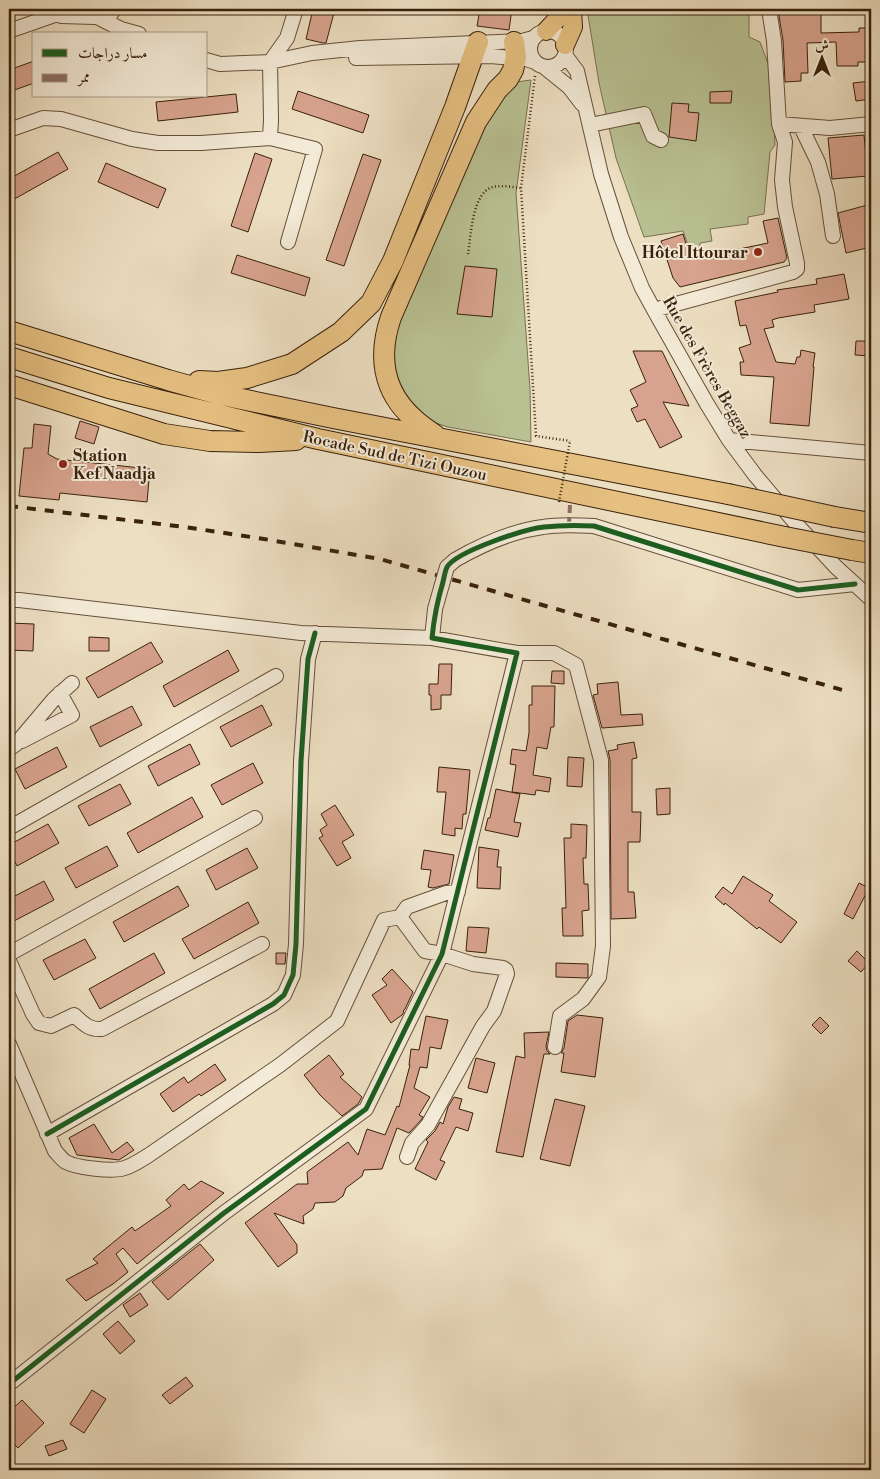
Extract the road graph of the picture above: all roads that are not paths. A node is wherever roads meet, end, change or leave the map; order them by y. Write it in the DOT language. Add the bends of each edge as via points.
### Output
graph roads {
  1 [pos="72,9"];
  2 [pos="114,9"];
  3 [pos="296,9"];
  4 [pos="564,9"];
  5 [pos="572,9"];
  6 [pos="770,9"];
  7 [pos="96,15"];
  8 [pos="50,16"];
  9 [pos="9,31"];
  10 [pos="133,32"];
  11 [pos="136,32"];
  12 [pos="476,49"];
  13 [pos="565,50"];
  14 [pos="532,51"];
  15 [pos="208,61"];
  16 [pos="270,62"];
  17 [pos="587,111"];
  18 [pos="779,124"];
  19 [pos="871,124"];
  20 [pos="590,125"];
  21 [pos="801,127"];
  22 [pos="9,130"];
  23 [pos="270,138"];
  24 [pos="661,140"];
  25 [pos="833,236"];
  26 [pos="288,242"];
  27 [pos="654,310"];
  28 [pos="9,331"];
  29 [pos="9,357"];
  30 [pos="168,380"];
  31 [pos="9,385"];
  32 [pos="439,438"];
  33 [pos="318,439"];
  34 [pos="729,440"];
  35 [pos="871,453"];
  36 [pos="871,523"];
  37 [pos="862,551"];
  38 [pos="854,584"];
  39 [pos="871,599"];
  40 [pos="14,600"];
  41 [pos="315,634"];
  42 [pos="432,638"];
  43 [pos="517,653"];
  44 [pos="276,676"];
  45 [pos="72,683"];
  46 [pos="60,693"];
  47 [pos="13,746"];
  48 [pos="255,818"];
  49 [pos="9,828"];
  50 [pos="458,892"];
  51 [pos="400,917"];
  52 [pos="262,944"];
  53 [pos="9,954"];
  54 [pos="442,954"];
  55 [pos="9,961"];
  56 [pos="9,1044"];
  57 [pos="555,1047"];
  58 [pos="47,1134"];
  59 [pos="407,1157"];
  60 [pos="9,1384"];
  1 -- 8 [label="street"];
  2 -- 7 [label="street" via="108,17"];
  2 -- 11 [label="street"];
  3 -- 16 [label="street" via="286,38"];
  4 -- 14 [label="main road"];
  5 -- 13 [label="main road" via="573,27"];
  6 -- 18 [label="street"];
  7 -- 8 [label="street"];
  7 -- 10 [label="street"];
  8 -- 9 [label="street"];
  12 -- 14 [label="street"];
  12 -- 16 [label="street" via="360,48"];
  12 -- 30 [label="highway" via="393,261 371,303 341,332 292,364 246,378 218,382"];
  13 -- 14 [label="street" via="558,63 548,66"];
  13 -- 14 [label="street, Rue des Frères Beggaz" via="564,40 556,32"];
  13 -- 17 [label="street, Rue des Frères Beggaz" via="577,70"];
  14 -- 17 [label="street" via="569,87"];
  14 -- 32 [label="highway" via="515,64 511,75 476,122 390,316 385,334 385,375 393,393 414,419"];
  15 -- 16 [label="street" via="220,64"];
  16 -- 23 [label="street"];
  17 -- 20 [label="street, Rue des Frères Beggaz"];
  18 -- 21 [label="street"];
  18 -- 27 [label="street" via="785,142 784,208 797,269"];
  19 -- 21 [label="street"];
  20 -- 24 [label="street" via="644,114 653,136"];
  20 -- 27 [label="street, Rue des Frères Beggaz" via="621,237"];
  21 -- 25 [label="street" via="818,162"];
  22 -- 23 [label="street" via="43,118 61,119 132,139 158,142 201,143"];
  23 -- 26 [label="street" via="315,149"];
  27 -- 34 [label="street, Rue des Frères Beggaz"];
  28 -- 30 [label="highway, Rocade Sud de Tizi Ouzou"];
  29 -- 33 [label="highway, Rocade Sud de Tizi Ouzou" via="109,388"];
  30 -- 32 [label="highway, Rocade Sud de Tizi Ouzou" via="222,395"];
  31 -- 33 [label="highway" via="164,434 210,441"];
  32 -- 36 [label="highway, Rocade Sud de Tizi Ouzou, bridge"];
  33 -- 37 [label="highway, Rocade Sud de Tizi Ouzou, bridge"];
  34 -- 35 [label="street"];
  34 -- 38 [label="street, Rue des Frères Beggaz" via="798,526"];
  38 -- 39 [label="street, Rue des Frères Beggaz"];
  38 -- 42 [label="street, bridge" via="798,590 594,526 542,527 494,541 447,567 435,609"];
  40 -- 41 [label="street"];
  41 -- 42 [label="street"];
  41 -- 58 [label="street" via="308,659 301,760 296,944 293,974 284,995"];
  42 -- 43 [label="street"];
  43 -- 50 [label="street"];
  43 -- 57 [label="street" via="554,652 576,665 601,760 604,946 599,977 583,999 560,1016"];
  44 -- 49 [label="street"];
  45 -- 46 [label="street"];
  46 -- 47 [label="street"];
  46 -- 47 [label="street" via="72,715"];
  48 -- 53 [label="street"];
  50 -- 51 [label="street" via="407,907"];
  50 -- 54 [label="street"];
  51 -- 54 [label="street" via="425,951"];
  51 -- 58 [label="street" via="384,920 337,1021 280,1065 136,1164 104,1170 66,1162 55,1151"];
  52 -- 55 [label="street" via="102,1029 93,1029 74,1015 51,1026 39,1023"];
  54 -- 59 [label="street" via="473,964 503,968 507,974 494,1011"];
  54 -- 60 [label="street" via="366,1109 224,1213"];
  56 -- 58 [label="street"];
}
